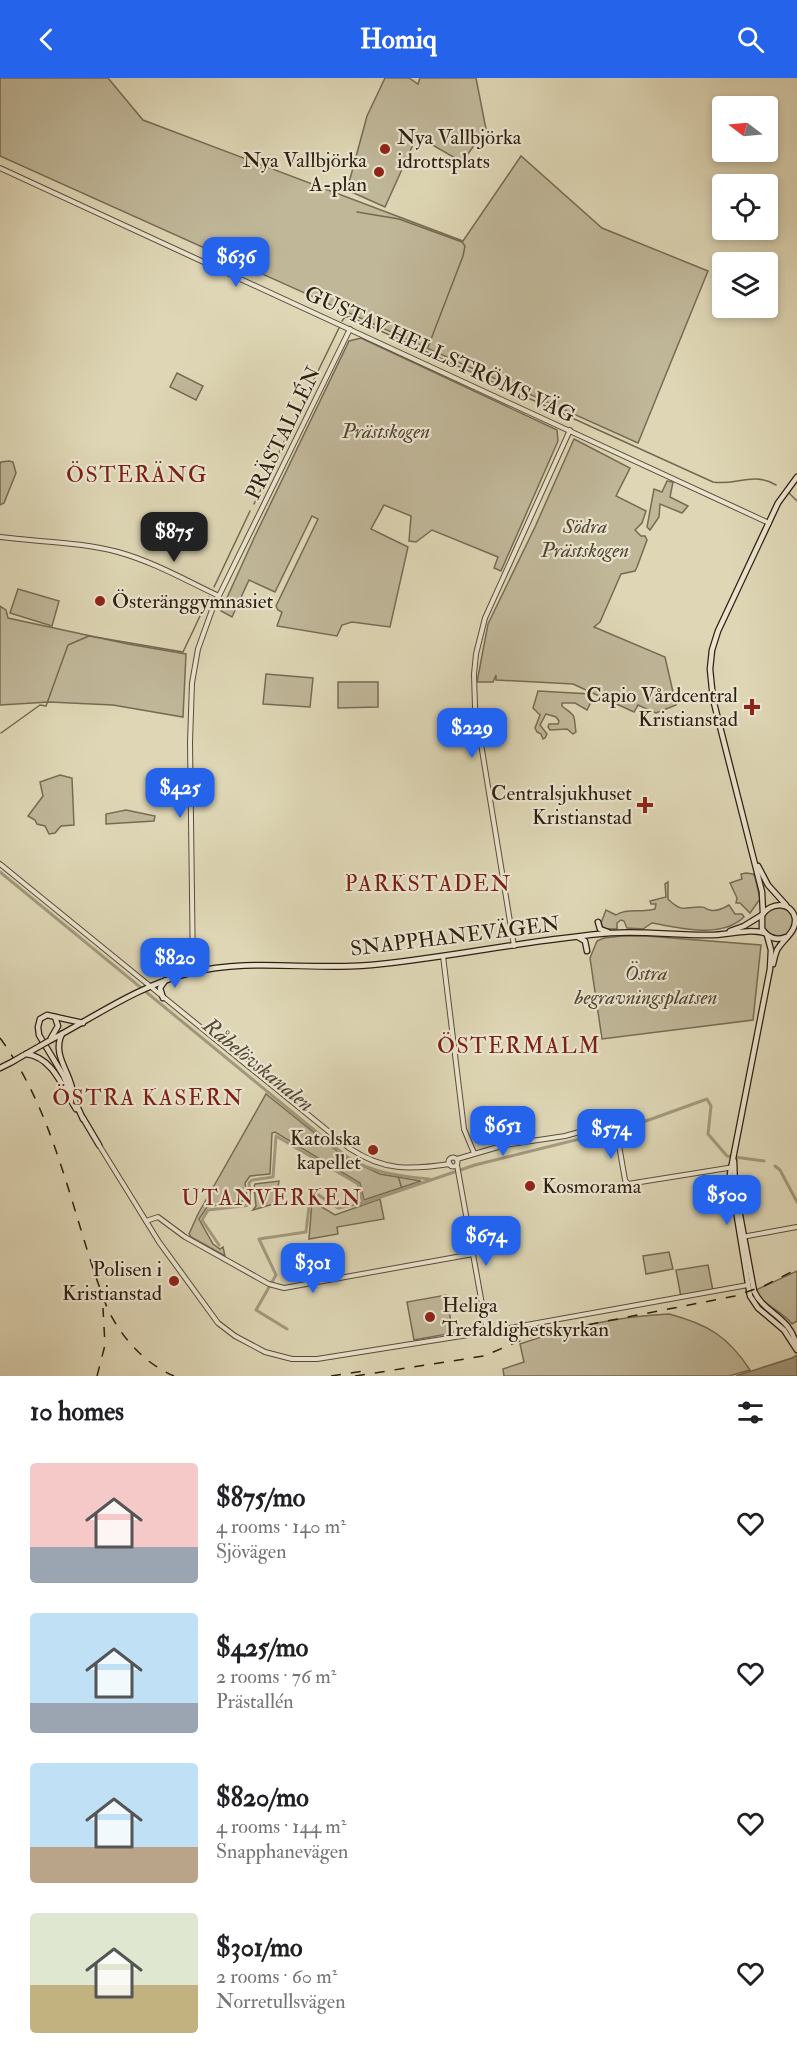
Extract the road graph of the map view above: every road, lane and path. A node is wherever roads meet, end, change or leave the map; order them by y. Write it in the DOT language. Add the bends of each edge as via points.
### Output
graph roads {
  1 [pos="0,168"];
  2 [pos="350,329"];
  3 [pos="570,430"];
  4 [pos="797,477"];
  5 [pos="769,523"];
  6 [pos="0,537"];
  7 [pos="219,597"];
  8 [pos="754,858"];
  9 [pos="0,864"];
  10 [pos="777,885"];
  11 [pos="773,892"];
  12 [pos="788,908"];
  13 [pos="797,912"];
  14 [pos="763,914"];
  15 [pos="598,922"];
  16 [pos="610,933"];
  17 [pos="797,933"];
  18 [pos="721,934"];
  19 [pos="766,934"];
  20 [pos="788,936"];
  21 [pos="576,937"];
  22 [pos="514,946"];
  23 [pos="587,951"];
  24 [pos="443,956"];
  25 [pos="770,969"];
  26 [pos="193,972"];
  27 [pos="166,980"];
  28 [pos="145,990"];
  29 [pos="163,998"];
  30 [pos="55,1017"];
  31 [pos="83,1023"];
  32 [pos="62,1034"];
  33 [pos="47,1042"];
  34 [pos="25,1054"];
  35 [pos="0,1068"];
  36 [pos="71,1096"];
  37 [pos="99,1145"];
  38 [pos="474,1154"];
  39 [pos="454,1165"];
  40 [pos="733,1167"];
  41 [pos="146,1221"];
  42 [pos="797,1227"];
  43 [pos="742,1237"];
  44 [pos="473,1254"];
  45 [pos="750,1285"];
  46 [pos="737,1287"];
  47 [pos="749,1292"];
  48 [pos="487,1332"];
  49 [pos="797,1348"];
  1 -- 2 [label="street, GUSTAV HELLSTRÖMS VÄG"];
  2 -- 3 [label="street, GUSTAV HELLSTRÖMS VÄG"];
  2 -- 7 [label="street, PRÄSTALLÉN"];
  3 -- 5 [label="street, GUSTAV HELLSTRÖMS VÄG"];
  3 -- 22 [label="street" via="489,606 476,654 475,707"];
  4 -- 5 [label="main road"];
  5 -- 8 [label="main road" via="717,631 710,669 713,699"];
  6 -- 7 [label="street" via="119,553 154,565"];
  7 -- 26 [label="street, PRÄSTALLÉN" via="198,649 192,683"];
  8 -- 11 [label="main road"];
  8 -- 14 [label="main road"];
  9 -- 28 [label="street"];
  10 -- 11 [label="main road"];
  11 -- 12 [label="main road"];
  12 -- 13 [label="main road"];
  12 -- 14 [label="main road" via="774,905"];
  12 -- 20 [label="main road" via="795,922"];
  14 -- 18 [label="main road, SNAPPHANEVÄGEN"];
  14 -- 19 [label="main road" via="761,924"];
  15 -- 16 [label="main road" via="600,929"];
  16 -- 18 [label="main road, SNAPPHANEVÄGEN"];
  16 -- 21 [label="main road, SNAPPHANEVÄGEN"];
  17 -- 20 [label="main road"];
  18 -- 19 [label="main road, SNAPPHANEVÄGEN"];
  19 -- 20 [label="main road" via="776,939"];
  19 -- 25 [label="main road" via="771,950"];
  20 -- 25 [label="main road"];
  21 -- 22 [label="main road, SNAPPHANEVÄGEN"];
  21 -- 23 [label="main road" via="585,941"];
  22 -- 24 [label="main road, SNAPPHANEVÄGEN"];
  24 -- 26 [label="main road, SNAPPHANEVÄGEN" via="354,966 251,965"];
  24 -- 38 [label="street" via="464,1129"];
  25 -- 40 [label="main road"];
  26 -- 27 [label="main road, SNAPPHANEVÄGEN"];
  27 -- 28 [label="main road, SNAPPHANEVÄGEN"];
  27 -- 29 [label="main road" via="160,988"];
  28 -- 29 [label="street"];
  28 -- 31 [label="main road, SNAPPHANEVÄGEN"];
  29 -- 39 [label="street" via="358,1154 404,1168"];
  30 -- 31 [label="main road"];
  30 -- 33 [label="main road" via="58,1029"];
  30 -- 36 [label="main road" via="43,1017 38,1030"];
  31 -- 32 [label="main road, SNAPPHANEVÄGEN"];
  32 -- 33 [label="main road, SNAPPHANEVÄGEN"];
  32 -- 36 [label="main road" via="58,1050 73,1088"];
  33 -- 34 [label="main road, SNAPPHANEVÄGEN, bridge"];
  34 -- 35 [label="main road, SNAPPHANEVÄGEN, bridge"];
  34 -- 36 [label="main road" via="39,1056 48,1063"];
  36 -- 37 [label="main road"];
  37 -- 41 [label="street"];
  38 -- 39 [label="street"];
  38 -- 40 [label="street" via="615,1122 628,1184"];
  39 -- 44 [label="street"];
  40 -- 43 [label="main road" via="731,1181"];
  41 -- 44 [label="street" via="158,1218 269,1284 284,1288"];
  41 -- 48 [label="street" via="212,1316 234,1336 264,1352 292,1359 317,1359"];
  42 -- 43 [label="street"];
  43 -- 45 [label="main road"];
  44 -- 48 [label="street"];
  45 -- 46 [label="street"];
  45 -- 47 [label="main road"];
  45 -- 49 [label="main road" via="761,1302 790,1329"];
  46 -- 47 [label="street"];
  46 -- 48 [label="street"];
  47 -- 49 [label="main road" via="758,1308 784,1330"];
}
